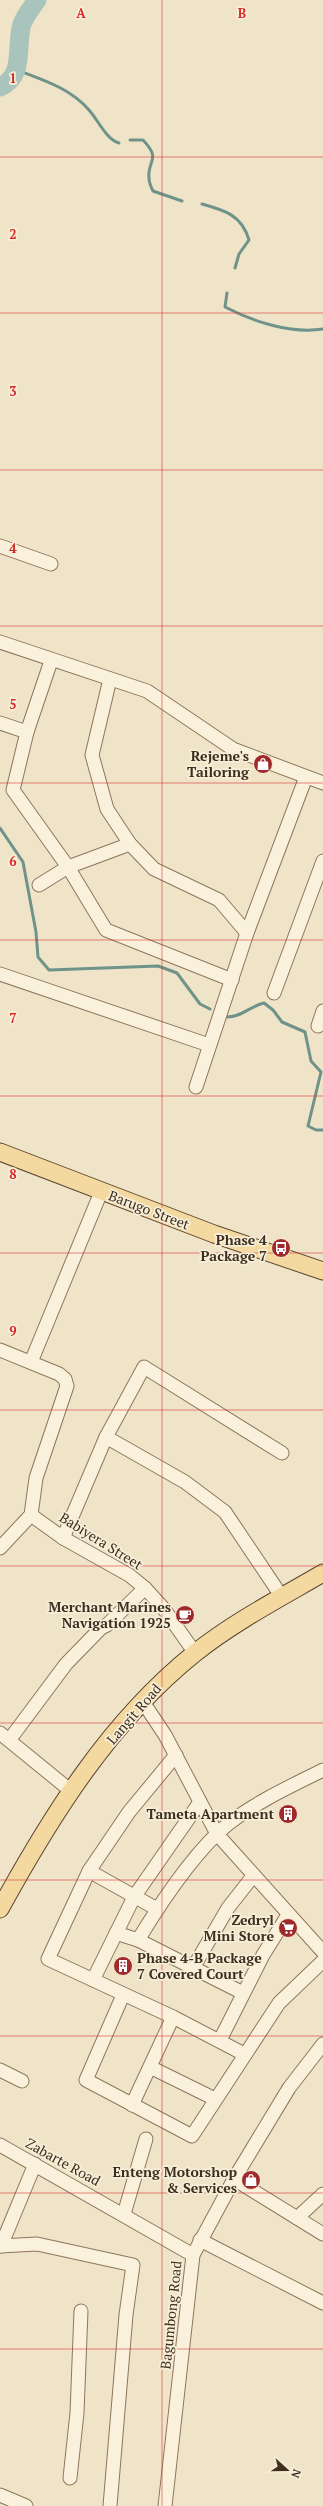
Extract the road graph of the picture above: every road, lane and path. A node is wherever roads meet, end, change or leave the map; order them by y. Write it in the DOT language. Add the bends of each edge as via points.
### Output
graph roads {
  1 [pos="0,546"];
  2 [pos="51,564"];
  3 [pos="0,642"];
  4 [pos="51,661"];
  5 [pos="110,679"];
  6 [pos="0,723"];
  7 [pos="27,732"];
  8 [pos="306,777"];
  9 [pos="323,783"];
  10 [pos="130,844"];
  11 [pos="323,861"];
  12 [pos="68,867"];
  13 [pos="38,885"];
  14 [pos="318,890"];
  15 [pos="248,933"];
  16 [pos="0,974"];
  17 [pos="232,980"];
  18 [pos="274,992"];
  19 [pos="323,1012"];
  20 [pos="318,1026"];
  21 [pos="209,1045"];
  22 [pos="196,1086"];
  23 [pos="0,1152"];
  24 [pos="101,1192"];
  25 [pos="323,1271"];
  26 [pos="0,1350"];
  27 [pos="31,1362"];
  28 [pos="106,1438"];
  29 [pos="282,1453"];
  30 [pos="31,1515"];
  31 [pos="63,1538"];
  32 [pos="2,1543"];
  33 [pos="323,1573"];
  34 [pos="145,1588"];
  35 [pos="282,1597"];
  36 [pos="195,1654"];
  37 [pos="143,1702"];
  38 [pos="5,1736"];
  39 [pos="176,1755"];
  40 [pos="323,1770"];
  41 [pos="71,1791"];
  42 [pos="200,1802"];
  43 [pos="217,1834"];
  44 [pos="89,1871"];
  45 [pos="252,1876"];
  46 [pos="134,1897"];
  47 [pos="157,1909"];
  48 [pos="0,1910"];
  49 [pos="288,1915"];
  50 [pos="116,1933"];
  51 [pos="138,1940"];
  52 [pos="323,1952"];
  53 [pos="323,1961"];
  54 [pos="193,1968"];
  55 [pos="93,1980"];
  56 [pos="243,1993"];
  57 [pos="123,1995"];
  58 [pos="173,2017"];
  59 [pos="220,2040"];
  60 [pos="323,2044"];
  61 [pos="244,2054"];
  62 [pos="150,2067"];
  63 [pos="0,2070"];
  64 [pos="22,2081"];
  65 [pos="216,2099"];
  66 [pos="132,2105"];
  67 [pos="146,2138"];
  68 [pos="0,2145"];
  69 [pos="35,2164"];
  70 [pos="234,2179"];
  71 [pos="323,2194"];
  72 [pos="124,2214"];
  73 [pos="297,2218"];
  74 [pos="323,2234"];
  75 [pos="200,2240"];
  76 [pos="1,2246"];
  77 [pos="193,2254"];
  78 [pos="323,2303"];
  79 [pos="81,2311"];
  80 [pos="70,2478"];
  81 [pos="0,2495"];
  82 [pos="26,2506"];
  83 [pos="110,2506"];
  84 [pos="166,2506"];
  1 -- 2 [label="street"];
  3 -- 4 [label="street"];
  4 -- 5 [label="street"];
  4 -- 7 [label="street"];
  5 -- 8 [label="street" via="147,691 233,750"];
  5 -- 10 [label="street" via="92,755 107,809"];
  6 -- 7 [label="street"];
  7 -- 12 [label="street" via="13,790"];
  8 -- 9 [label="street"];
  8 -- 15 [label="street"];
  10 -- 12 [label="street"];
  10 -- 15 [label="street" via="154,869 219,900"];
  11 -- 14 [label="street"];
  12 -- 13 [label="street"];
  12 -- 17 [label="street" via="106,930"];
  14 -- 18 [label="street"];
  15 -- 17 [label="street"];
  16 -- 21 [label="street"];
  17 -- 21 [label="street"];
  19 -- 20 [label="street"];
  21 -- 22 [label="street"];
  23 -- 24 [label="main road, Barugo Street"];
  24 -- 25 [label="main road, Barugo Street"];
  24 -- 27 [label="street"];
  26 -- 27 [label="street"];
  27 -- 30 [label="street" via="62,1376 67,1386 36,1478"];
  28 -- 29 [label="street" via="144,1367"];
  28 -- 31 [label="street"];
  28 -- 35 [label="street" via="185,1482 225,1512"];
  30 -- 31 [label="street, Babiyera Street"];
  30 -- 32 [label="street"];
  31 -- 34 [label="street, Babiyera Street" via="129,1575"];
  33 -- 35 [label="main road, Langit Road"];
  34 -- 36 [label="street, Babiyera Street" via="164,1609"];
  34 -- 38 [label="street" via="66,1664"];
  35 -- 36 [label="main road, Langit Road"];
  36 -- 37 [label="main road, Langit Road"];
  37 -- 39 [label="street"];
  37 -- 41 [label="main road, Langit Road"];
  38 -- 41 [label="street"];
  39 -- 42 [label="street"];
  39 -- 44 [label="street" via="129,1812"];
  40 -- 43 [label="street" via="244,1813"];
  41 -- 48 [label="main road, Langit Road" via="40,1838"];
  42 -- 43 [label="street"];
  42 -- 46 [label="street"];
  43 -- 45 [label="street"];
  43 -- 47 [label="street"];
  44 -- 46 [label="street"];
  44 -- 55 [label="street" via="48,1959"];
  45 -- 49 [label="street"];
  45 -- 54 [label="street" via="228,1908"];
  46 -- 47 [label="street"];
  46 -- 50 [label="street"];
  47 -- 51 [label="street"];
  49 -- 52 [label="street"];
  49 -- 56 [label="street"];
  50 -- 51 [label="street"];
  50 -- 55 [label="street"];
  51 -- 54 [label="street"];
  53 -- 61 [label="street" via="279,2003"];
  54 -- 56 [label="street"];
  55 -- 57 [label="street"];
  56 -- 59 [label="street"];
  57 -- 58 [label="street"];
  57 -- 66 [label="street" via="86,2080"];
  58 -- 59 [label="street"];
  58 -- 62 [label="street"];
  59 -- 61 [label="street"];
  60 -- 70 [label="street, Bagumbong Road" via="289,2088"];
  61 -- 65 [label="street"];
  62 -- 65 [label="street"];
  62 -- 66 [label="street"];
  63 -- 64 [label="street"];
  65 -- 66 [label="street" via="192,2136"];
  67 -- 72 [label="street"];
  68 -- 69 [label="street, Zabarte Road"];
  69 -- 72 [label="street, Zabarte Road"];
  69 -- 76 [label="street"];
  70 -- 73 [label="street"];
  70 -- 75 [label="street, Bagumbong Road"];
  71 -- 73 [label="street"];
  72 -- 77 [label="street, Zabarte Road"];
  73 -- 74 [label="street"];
  75 -- 77 [label="street, Bagumbong Road"];
  75 -- 78 [label="street"];
  76 -- 83 [label="street" via="37,2244 133,2264 126,2315"];
  77 -- 84 [label="street, Bagumbong Road"];
  79 -- 80 [label="street" via="77,2413"];
  81 -- 82 [label="street"];
}
